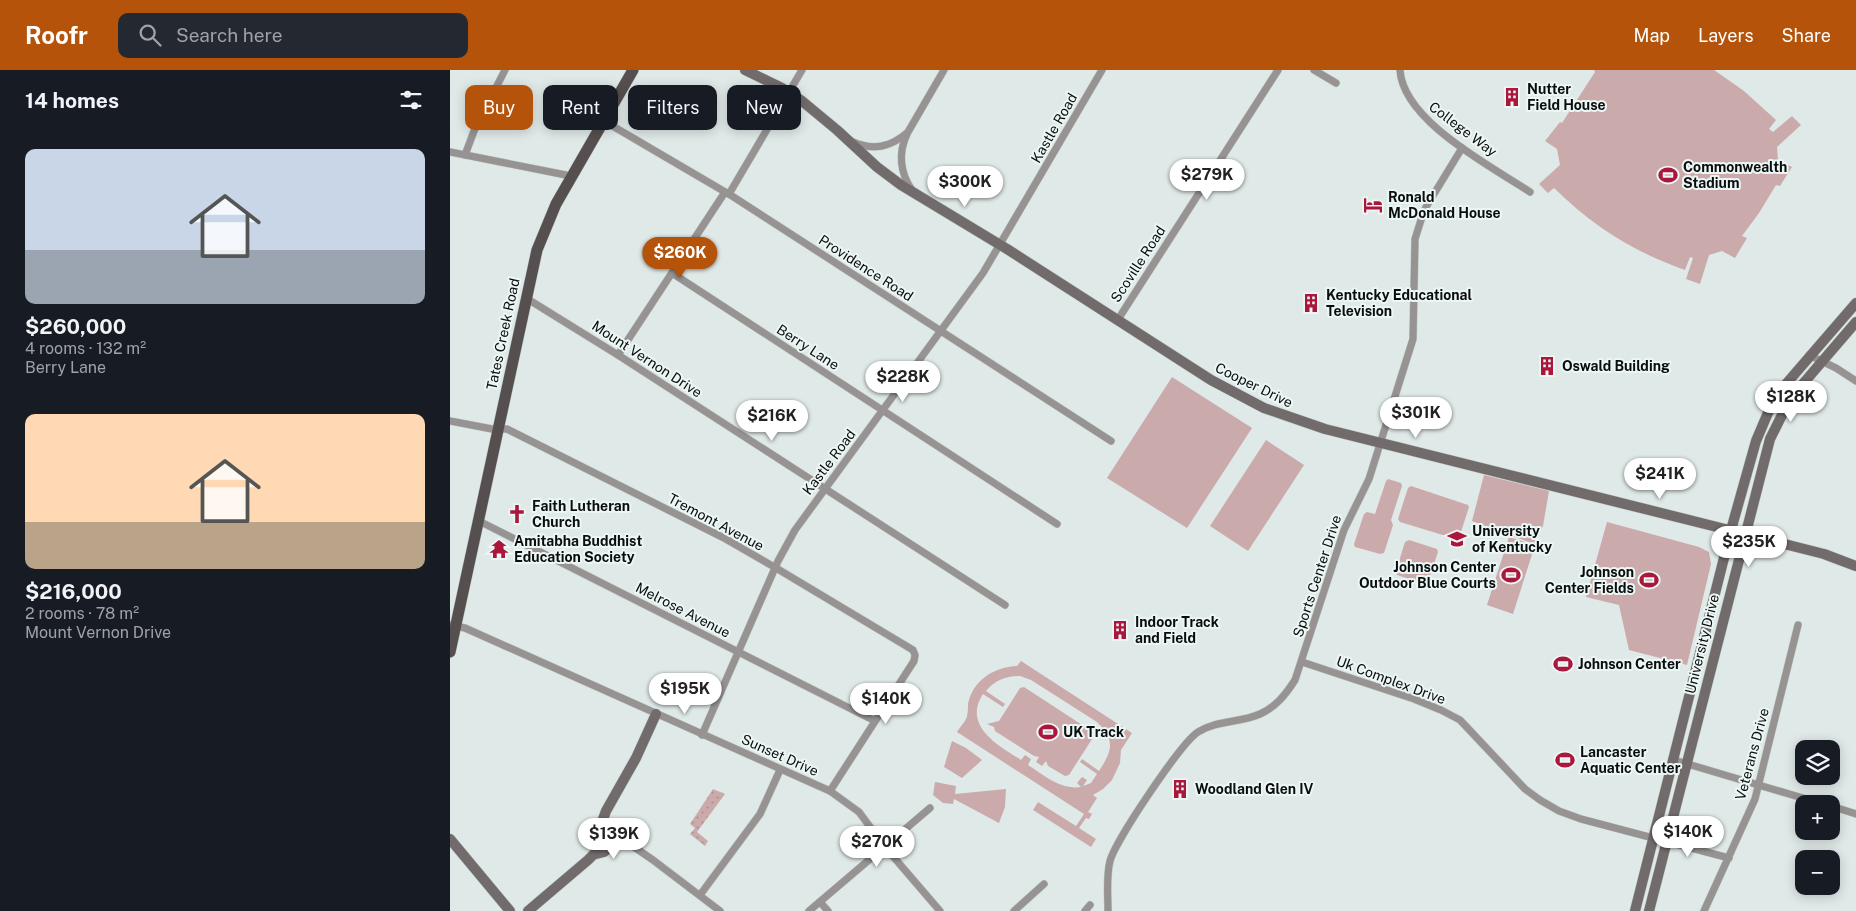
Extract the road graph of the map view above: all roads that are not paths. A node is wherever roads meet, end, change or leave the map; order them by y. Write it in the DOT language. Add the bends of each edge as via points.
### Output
graph roads {
  1 [pos="505,70"];
  2 [pos="633,70"];
  3 [pos="745,70"];
  4 [pos="802,70"];
  5 [pos="944,70"];
  6 [pos="1102,70"];
  7 [pos="1278,70"];
  8 [pos="1314,70"];
  9 [pos="1400,70"];
  10 [pos="1336,83"];
  11 [pos="775,85"];
  12 [pos="793,85"];
  13 [pos="618,96"];
  14 [pos="801,101"];
  15 [pos="618,129"];
  16 [pos="599,130"];
  17 [pos="766,130"];
  18 [pos="908,132"];
  19 [pos="848,140"];
  20 [pos="1462,148"];
  21 [pos="450,152"];
  22 [pos="465,155"];
  23 [pos="571,176"];
  24 [pos="1530,192"];
  25 [pos="727,193"];
  26 [pos="915,194"];
  27 [pos="1000,245"];
  28 [pos="672,273"];
  29 [pos="526,298"];
  30 [pos="1856,304"];
  31 [pos="1117,320"];
  32 [pos="1856,322"];
  33 [pos="941,331"];
  34 [pos="618,355"];
  35 [pos="1809,355"];
  36 [pos="1821,362"];
  37 [pos="1856,380"];
  38 [pos="883,410"];
  39 [pos="450,421"];
  40 [pos="498,429"];
  41 [pos="1111,441"];
  42 [pos="1380,443"];
  43 [pos="825,489"];
  44 [pos="478,521"];
  45 [pos="1057,524"];
  46 [pos="1731,530"];
  47 [pos="1745,534"];
  48 [pos="1856,566"];
  49 [pos="776,568"];
  50 [pos="1005,605"];
  51 [pos="453,625"];
  52 [pos="1798,625"];
  53 [pos="450,652"];
  54 [pos="739,652"];
  55 [pos="1302,662"];
  56 [pos="656,714"];
  57 [pos="876,721"];
  58 [pos="702,735"];
  59 [pos="1674,760"];
  60 [pos="1686,763"];
  61 [pos="780,770"];
  62 [pos="1759,784"];
  63 [pos="830,791"];
  64 [pos="1795,795"];
  65 [pos="930,808"];
  66 [pos="1840,809"];
  67 [pos="1856,814"];
  68 [pos="602,825"];
  69 [pos="622,837"];
  70 [pos="1654,837"];
  71 [pos="450,839"];
  72 [pos="1667,841"];
  73 [pos="885,847"];
  74 [pos="595,854"];
  75 [pos="1728,858"];
  76 [pos="1044,884"];
  77 [pos="700,895"];
  78 [pos="820,902"];
  79 [pos="1090,905"];
  80 [pos="510,911"];
  81 [pos="528,911"];
  82 [pos="720,911"];
  83 [pos="809,911"];
  84 [pos="828,911"];
  85 [pos="940,911"];
  86 [pos="1014,911"];
  87 [pos="1085,911"];
  88 [pos="1108,911"];
  89 [pos="1635,911"];
  90 [pos="1649,911"];
  91 [pos="1704,911"];
  1 -- 22 [label="street"];
  2 -- 13 [label="main road, Tates Creek Road"];
  3 -- 11 [label="street, Cooper Drive"];
  4 -- 12 [label="street"];
  5 -- 18 [label="street"];
  6 -- 27 [label="street, Kastle Road"];
  7 -- 31 [label="street, Scoville Road"];
  8 -- 10 [label="street"];
  9 -- 20 [label="street, College Way" via="1404,90 1416,108"];
  14 -- 19 [label="street, Cooper Drive"];
  15 -- 25 [label="street, Providence Road"];
  16 -- 23 [label="main road, Tates Creek Road"];
  17 -- 25 [label="street"];
  18 -- 19 [label="street" via="882,147"];
  18 -- 26 [label="street" via="901,162"];
  19 -- 26 [label="street, Cooper Drive" via="888,176"];
  20 -- 24 [label="street, College Way"];
  20 -- 42 [label="street, Sports Center Drive" via="1426,207 1415,239 1413,339"];
  21 -- 22 [label="street"];
  22 -- 23 [label="street"];
  23 -- 29 [label="main road, Tates Creek Road" via="544,229"];
  25 -- 28 [label="street"];
  25 -- 33 [label="street, Providence Road"];
  26 -- 27 [label="street, Cooper Drive"];
  27 -- 31 [label="street, Cooper Drive"];
  27 -- 33 [label="street, Kastle Road"];
  28 -- 34 [label="street"];
  28 -- 38 [label="street, Berry Lane"];
  29 -- 34 [label="street, Mount Vernon Drive"];
  29 -- 40 [label="main road, Tates Creek Road"];
  30 -- 35 [label="street, University Drive"];
  31 -- 42 [label="street, Cooper Drive" via="1249,401 1296,420"];
  32 -- 36 [label="street, University Drive"];
  33 -- 38 [label="street, Kastle Road"];
  33 -- 41 [label="street, Providence Road"];
  34 -- 43 [label="street, Mount Vernon Drive"];
  35 -- 36 [label="street"];
  35 -- 46 [label="street, University Drive" via="1764,420"];
  36 -- 37 [label="street"];
  36 -- 47 [label="street, University Drive" via="1795,393 1770,440"];
  38 -- 43 [label="street, Kastle Road"];
  38 -- 45 [label="street, Berry Lane"];
  39 -- 40 [label="street, Tremont Avenue"];
  40 -- 44 [label="main road, Tates Creek Road"];
  40 -- 49 [label="street, Tremont Avenue" via="507,429 724,538"];
  42 -- 46 [label="street, Cooper Drive"];
  42 -- 55 [label="street, Sports Center Drive" via="1369,479 1344,530"];
  43 -- 49 [label="street, Kastle Road" via="795,530"];
  43 -- 50 [label="street, Mount Vernon Drive"];
  44 -- 51 [label="main road, Tates Creek Road"];
  44 -- 54 [label="street, Melrose Avenue"];
  46 -- 47 [label="street, Cooper Drive"];
  46 -- 59 [label="street, University Drive"];
  47 -- 48 [label="street, Cooper Drive" via="1824,554"];
  47 -- 60 [label="street, University Drive"];
  49 -- 54 [label="street, Kastle Road"];
  49 -- 57 [label="street, Tremont Avenue" via="915,653 914,661"];
  51 -- 53 [label="main road, Tates Creek Road"];
  51 -- 56 [label="street, Sunset Drive"];
  52 -- 62 [label="street, Veterans Drive"];
  54 -- 57 [label="street, Melrose Avenue"];
  54 -- 58 [label="street, Kastle Road"];
  55 -- 70 [label="street, Uk Complex Drive" via="1414,699 1460,720 1513,778 1559,811"];
  55 -- 88 [label="street, Sports Center Drive" via="1283,698 1269,708 1259,714 1212,725 1197,732 1184,744 1114,850 1108,873"];
  56 -- 58 [label="street, Sunset Drive"];
  56 -- 68 [label="street" via="606,811"];
  57 -- 63 [label="street"];
  58 -- 61 [label="street, Sunset Drive"];
  59 -- 60 [label="street"];
  59 -- 70 [label="street, University Drive"];
  60 -- 62 [label="street"];
  60 -- 72 [label="street, University Drive"];
  61 -- 63 [label="street, Sunset Drive"];
  61 -- 77 [label="street" via="760,814"];
  62 -- 64 [label="street"];
  62 -- 75 [label="street, Veterans Drive"];
  63 -- 73 [label="street, Sunset Drive" via="859,812"];
  65 -- 73 [label="street"];
  66 -- 67 [label="street"];
  68 -- 69 [label="street"];
  68 -- 74 [label="street" via="603,840"];
  69 -- 74 [label="street" via="604,852"];
  69 -- 77 [label="street"];
  70 -- 72 [label="street, Uk Complex Drive"];
  70 -- 89 [label="street, University Drive"];
  71 -- 80 [label="street"];
  72 -- 75 [label="street, Uk Complex Drive"];
  72 -- 90 [label="street, University Drive"];
  73 -- 78 [label="street"];
  73 -- 85 [label="street, Sunset Drive"];
  74 -- 81 [label="street"];
  75 -- 91 [label="street, Veterans Drive"];
  76 -- 86 [label="street"];
  77 -- 82 [label="street"];
  78 -- 83 [label="street"];
  78 -- 84 [label="street"];
  79 -- 87 [label="street"];
}
